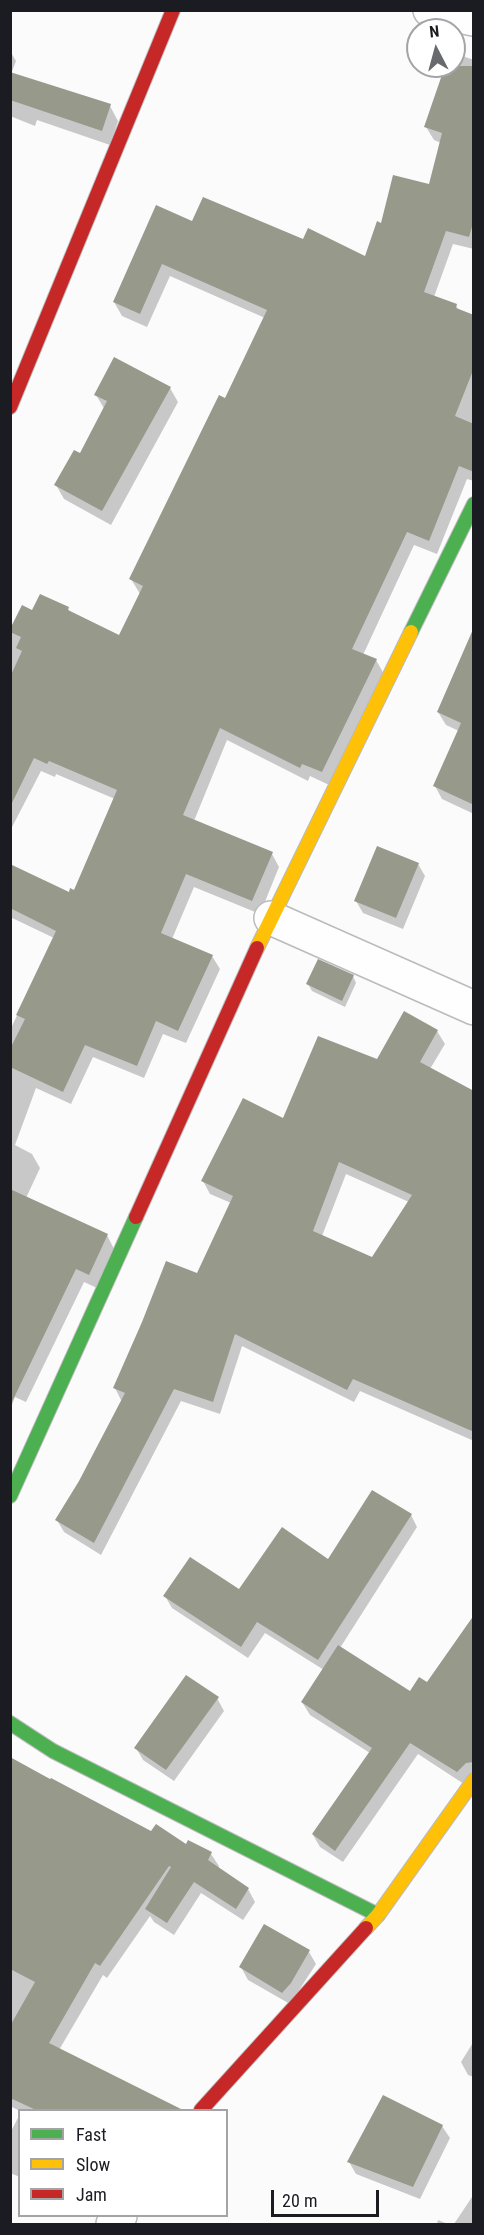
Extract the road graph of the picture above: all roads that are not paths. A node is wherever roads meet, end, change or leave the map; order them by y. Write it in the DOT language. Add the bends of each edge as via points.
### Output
graph roads {
  1 [pos="173,10"];
  2 [pos="430,10"];
  3 [pos="474,19"];
  4 [pos="10,407"];
  5 [pos="473,506"];
  6 [pos="271,918"];
  7 [pos="474,1008"];
  8 [pos="10,1496"];
  9 [pos="10,1723"];
  10 [pos="474,1780"];
  11 [pos="378,1915"];
  12 [pos="202,2109"];
  1 -- 4 [label="street"];
  2 -- 3 [label="street"];
  5 -- 6 [label="street"];
  6 -- 7 [label="street"];
  6 -- 8 [label="street"];
  9 -- 11 [label="street" via="53,1751"];
  10 -- 11 [label="street"];
  11 -- 12 [label="street"];
}
